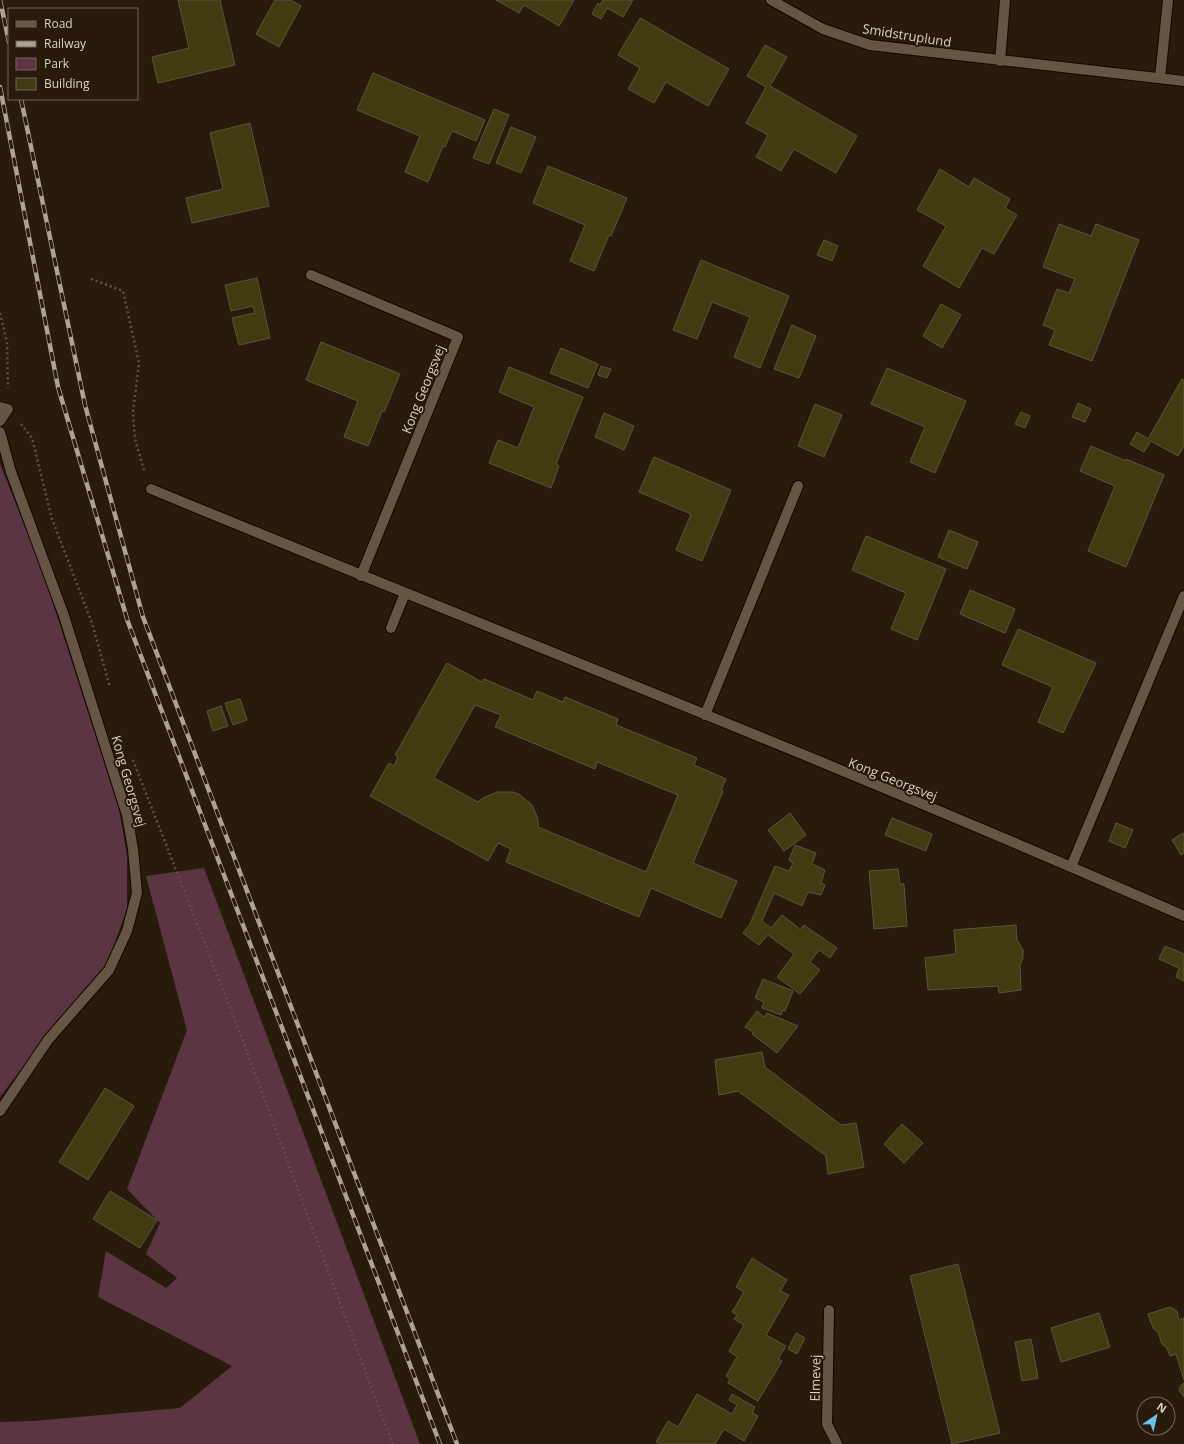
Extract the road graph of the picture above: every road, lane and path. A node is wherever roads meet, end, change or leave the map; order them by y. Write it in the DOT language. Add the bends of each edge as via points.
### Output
graph roads {
  1 [pos="771,0"];
  2 [pos="1005,0"];
  3 [pos="1168,0"];
  4 [pos="1000,61"];
  5 [pos="1160,78"];
  6 [pos="1184,81"];
  7 [pos="311,275"];
  8 [pos="91,279"];
  9 [pos="0,313"];
  10 [pos="4,408"];
  11 [pos="0,421"];
  12 [pos="0,432"];
  13 [pos="798,486"];
  14 [pos="150,489"];
  15 [pos="361,576"];
  16 [pos="405,593"];
  17 [pos="1184,596"];
  18 [pos="391,628"];
  19 [pos="110,688"];
  20 [pos="705,715"];
  21 [pos="130,754"];
  22 [pos="1071,866"];
  23 [pos="1184,916"];
  24 [pos="0,1110"];
  25 [pos="829,1310"];
  26 [pos="393,1444"];
  27 [pos="837,1444"];
  1 -- 4 [label="street, Smidstruplund" via="823,30 870,45"];
  2 -- 4 [label="street"];
  3 -- 5 [label="street"];
  4 -- 5 [label="street, Smidstruplund"];
  5 -- 6 [label="street, Smidstruplund"];
  7 -- 15 [label="street, Kong Georgsvej" via="458,337"];
  8 -- 14 [label="path" via="122,291 139,363 133,412 135,439"];
  9 -- 10 [label="path" via="7,342"];
  10 -- 11 [label="street"];
  10 -- 19 [label="path" via="32,438 52,519 92,623"];
  12 -- 24 [label="street, Kong Georgsvej" via="10,472 64,616 127,815 137,893 127,931 109,970 48,1040"];
  13 -- 20 [label="street"];
  14 -- 15 [label="street, Kong Georgsvej"];
  15 -- 16 [label="street, Kong Georgsvej"];
  16 -- 18 [label="street"];
  16 -- 20 [label="street, Kong Georgsvej"];
  17 -- 22 [label="street"];
  20 -- 22 [label="street, Kong Georgsvej"];
  21 -- 26 [label="path" via="243,1041"];
  22 -- 23 [label="street, Kong Georgsvej"];
  25 -- 27 [label="street, Elmevej" via="827,1424"];
}
